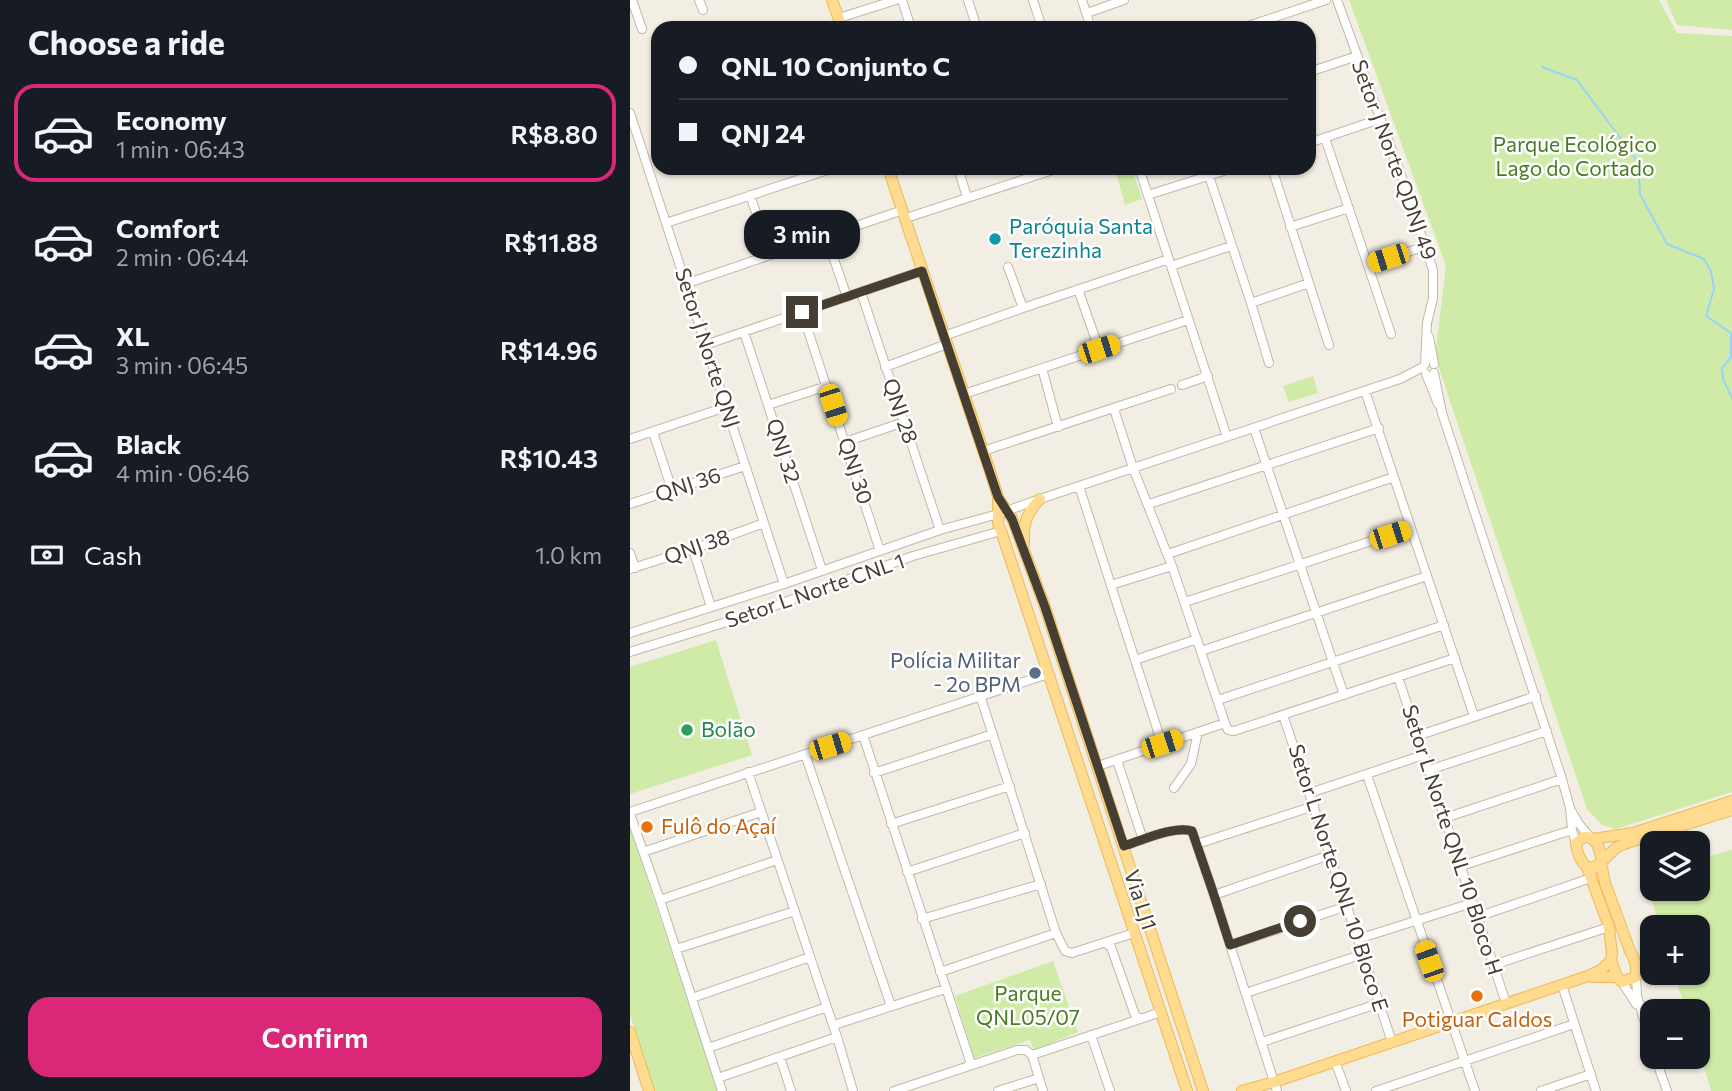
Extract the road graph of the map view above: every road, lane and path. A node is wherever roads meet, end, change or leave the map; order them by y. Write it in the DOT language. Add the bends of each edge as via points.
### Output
graph roads {
  1 [pos="632,0"];
  2 [pos="699,0"];
  3 [pos="832,0"];
  4 [pos="896,0"];
  5 [pos="902,0"];
  6 [pos="968,0"];
  7 [pos="1033,0"];
  8 [pos="1082,0"];
  9 [pos="1124,0"];
  10 [pos="1326,0"];
  11 [pos="1337,0"];
  12 [pos="703,10"];
  13 [pos="1087,12"];
  14 [pos="839,21"];
  15 [pos="845,21"];
  16 [pos="909,21"];
  17 [pos="975,21"];
  18 [pos="1040,21"];
  19 [pos="1089,21"];
  20 [pos="1263,21"];
  21 [pos="642,29"];
  22 [pos="1357,56"];
  23 [pos="1316,70"];
  24 [pos="630,113"];
  25 [pos="1380,119"];
  26 [pos="1325,138"];
  27 [pos="1316,141"];
  28 [pos="799,175"];
  29 [pos="891,175"];
  30 [pos="960,175"];
  31 [pos="1025,175"];
  32 [pos="1040,175"];
  33 [pos="1141,175"];
  34 [pos="1274,175"];
  35 [pos="1209,176"];
  36 [pos="1026,180"];
  37 [pos="750,195"];
  38 [pos="1148,195"];
  39 [pos="967,197"];
  40 [pos="1349,208"];
  41 [pos="905,214"];
  42 [pos="666,223"];
  43 [pos="1290,227"];
  44 [pos="826,236"];
  45 [pos="1231,246"];
  46 [pos="1426,246"];
  47 [pos="770,254"];
  48 [pos="1170,263"];
  49 [pos="1368,265"];
  50 [pos="1008,267"];
  51 [pos="922,271"];
  52 [pos="1309,283"];
  53 [pos="685,284"];
  54 [pos="1078,289"];
  55 [pos="861,292"];
  56 [pos="847,297"];
  57 [pos="1251,303"];
  58 [pos="1023,307"];
  59 [pos="802,312"];
  60 [pos="1188,320"];
  61 [pos="744,332"];
  62 [pos="1391,334"];
  63 [pos="945,340"];
  64 [pos="705,345"];
  65 [pos="1329,345"];
  66 [pos="1099,349"];
  67 [pos="1269,363"];
  68 [pos="885,367"];
  69 [pos="1042,368"];
  70 [pos="1427,369"];
  71 [pos="1208,376"];
  72 [pos="1182,385"];
  73 [pos="827,386"];
  74 [pos="1171,389"];
  75 [pos="1365,391"];
  76 [pos="964,394"];
  77 [pos="768,405"];
  78 [pos="726,407"];
  79 [pos="1114,409"];
  80 [pos="904,422"];
  81 [pos="1058,427"];
  82 [pos="1254,428"];
  83 [pos="1379,428"];
  84 [pos="653,432"];
  85 [pos="1227,437"];
  86 [pos="630,439"];
  87 [pos="845,442"];
  88 [pos="983,451"];
  89 [pos="1267,465"];
  90 [pos="745,466"];
  91 [pos="1133,468"];
  92 [pos="1394,477"];
  93 [pos="1079,486"];
  94 [pos="672,490"];
  95 [pos="1040,499"];
  96 [pos="630,504"];
  97 [pos="1149,505"];
  98 [pos="1003,512"];
  99 [pos="1284,515"];
  100 [pos="764,523"];
  101 [pos="1411,528"];
  102 [pos="944,529"];
  103 [pos="1000,531"];
  104 [pos="954,544"];
  105 [pos="692,549"];
  106 [pos="880,551"];
  107 [pos="1025,552"];
  108 [pos="630,553"];
  109 [pos="1168,554"];
  110 [pos="1301,564"];
  111 [pos="1172,566"];
  112 [pos="632,568"];
  113 [pos="822,570"];
  114 [pos="812,574"];
  115 [pos="1427,576"];
  116 [pos="794,580"];
  117 [pos="785,584"];
  118 [pos="1111,585"];
  119 [pos="816,591"];
  120 [pos="802,596"];
  121 [pos="1185,602"];
  122 [pos="711,607"];
  123 [pos="1045,607"];
  124 [pos="1027,612"];
  125 [pos="1317,613"];
  126 [pos="1444,625"];
  127 [pos="630,633"];
  128 [pos="1197,639"];
  129 [pos="1201,651"];
  130 [pos="630,652"];
  131 [pos="1455,658"];
  132 [pos="1135,660"];
  133 [pos="1332,661"];
  134 [pos="1048,674"];
  135 [pos="1398,677"];
  136 [pos="980,695"];
  137 [pos="1343,695"];
  138 [pos="1536,696"];
  139 [pos="1218,700"];
  140 [pos="1283,715"];
  141 [pos="1474,716"];
  142 [pos="1226,726"];
  143 [pos="1547,731"];
  144 [pos="1198,732"];
  145 [pos="993,734"];
  146 [pos="863,735"];
  147 [pos="1417,736"];
  148 [pos="1088,739"];
  149 [pos="1071,743"];
  150 [pos="1162,744"];
  151 [pos="805,754"];
  152 [pos="1423,755"];
  153 [pos="1117,760"];
  154 [pos="1098,766"];
  155 [pos="1429,770"];
  156 [pos="748,772"];
  157 [pos="874,773"];
  158 [pos="1367,775"];
  159 [pos="1562,779"];
  160 [pos="1010,786"];
  161 [pos="1174,788"];
  162 [pos="1310,793"];
  163 [pos="1732,801"];
  164 [pos="1314,806"];
  165 [pos="1570,808"];
  166 [pos="1732,810"];
  167 [pos="761,812"];
  168 [pos="630,813"];
  169 [pos="1445,818"];
  170 [pos="891,824"];
  171 [pos="1573,830"];
  172 [pos="1025,833"];
  173 [pos="1592,838"];
  174 [pos="1143,840"];
  175 [pos="1197,844"];
  176 [pos="1576,844"];
  177 [pos="1124,846"];
  178 [pos="643,852"];
  179 [pos="1330,855"];
  180 [pos="777,860"];
  181 [pos="1601,862"];
  182 [pos="1461,866"];
  183 [pos="1587,867"];
  184 [pos="907,872"];
  185 [pos="1132,876"];
  186 [pos="1591,878"];
  187 [pos="1116,879"];
  188 [pos="1041,884"];
  189 [pos="1214,895"];
  190 [pos="1122,897"];
  191 [pos="1139,898"];
  192 [pos="660,900"];
  193 [pos="1472,903"];
  194 [pos="1347,906"];
  195 [pos="795,911"];
  196 [pos="1477,917"];
  197 [pos="922,919"];
  198 [pos="1416,921"];
  199 [pos="1609,927"];
  200 [pos="1056,933"];
  201 [pos="1134,933"];
  202 [pos="1358,939"];
  203 [pos="1110,944"];
  204 [pos="1230,945"];
  205 [pos="676,949"];
  206 [pos="1630,951"];
  207 [pos="1363,954"];
  208 [pos="810,957"];
  209 [pos="1612,957"];
  210 [pos="1493,965"];
  211 [pos="940,972"];
  212 [pos="1588,976"];
  213 [pos="1636,977"];
  214 [pos="1619,980"];
  215 [pos="1562,985"];
  216 [pos="945,989"];
  217 [pos="1246,993"];
  218 [pos="692,998"];
  219 [pos="1380,1003"];
  220 [pos="1506,1003"];
  221 [pos="891,1006"];
  222 [pos="827,1007"];
  223 [pos="1640,1009"];
  224 [pos="1160,1012"];
  225 [pos="1136,1018"];
  226 [pos="1450,1022"];
  227 [pos="1574,1024"];
  228 [pos="834,1026"];
  229 [pos="630,1032"];
  230 [pos="1091,1035"];
  231 [pos="837,1037"];
  232 [pos="1262,1042"];
  233 [pos="1392,1042"];
  234 [pos="708,1048"];
  235 [pos="1032,1055"];
  236 [pos="780,1057"];
  237 [pos="1335,1061"];
  238 [pos="1464,1061"];
  239 [pos="971,1064"];
  240 [pos="1660,1069"];
  241 [pos="1591,1074"];
  242 [pos="718,1078"];
  243 [pos="1039,1078"];
  244 [pos="1275,1086"];
  245 [pos="912,1088"];
  246 [pos="649,1091"];
  247 [pos="722,1091"];
  248 [pos="791,1091"];
  249 [pos="853,1091"];
  250 [pos="894,1091"];
  251 [pos="998,1091"];
  252 [pos="1042,1091"];
  253 [pos="1110,1091"];
  254 [pos="1187,1091"];
  255 [pos="1203,1091"];
  256 [pos="1242,1091"];
  257 [pos="1346,1091"];
  258 [pos="1376,1091"];
  259 [pos="1475,1091"];
  260 [pos="1541,1091"];
  261 [pos="1596,1091"];
  262 [pos="1667,1091"];
  1 -- 21 [label="street"];
  2 -- 12 [label="street"];
  3 -- 14 [label="main road"];
  4 -- 15 [label="street"];
  5 -- 16 [label="street"];
  6 -- 17 [label="street"];
  7 -- 18 [label="street"];
  8 -- 13 [label="street"];
  9 -- 13 [label="street"];
  10 -- 20 [label="street"];
  11 -- 22 [label="street, Setor J Norte QDNJ 49"];
  13 -- 19 [label="street"];
  22 -- 23 [label="street"];
  22 -- 25 [label="street, Setor J Norte QDNJ 49"];
  24 -- 42 [label="street, Setor J Norte QNJ"];
  25 -- 26 [label="street"];
  25 -- 46 [label="street, Setor J Norte QDNJ 49"];
  26 -- 27 [label="street"];
  26 -- 40 [label="street"];
  28 -- 37 [label="street"];
  29 -- 41 [label="main road"];
  30 -- 39 [label="street"];
  31 -- 36 [label="street"];
  32 -- 36 [label="street"];
  33 -- 38 [label="street"];
  34 -- 43 [label="street"];
  35 -- 38 [label="street"];
  35 -- 45 [label="street"];
  36 -- 39 [label="street"];
  37 -- 42 [label="street"];
  37 -- 47 [label="street"];
  38 -- 48 [label="street"];
  39 -- 41 [label="street"];
  40 -- 43 [label="street"];
  40 -- 49 [label="street"];
  41 -- 44 [label="street"];
  41 -- 51 [label="main road"];
  42 -- 53 [label="street, Setor J Norte QNJ"];
  43 -- 52 [label="street"];
  44 -- 47 [label="street"];
  44 -- 56 [label="street"];
  45 -- 48 [label="street"];
  45 -- 57 [label="street"];
  46 -- 49 [label="street"];
  46 -- 70 [label="street, Setor J Norte QDNJ 49" via="1434,279 1427,323"];
  47 -- 53 [label="street"];
  48 -- 54 [label="street"];
  48 -- 60 [label="street"];
  49 -- 62 [label="street"];
  50 -- 58 [label="street"];
  51 -- 55 [label="street"];
  51 -- 63 [label="main road"];
  52 -- 57 [label="street"];
  52 -- 65 [label="street"];
  53 -- 64 [label="street, Setor J Norte QNJ"];
  54 -- 58 [label="street"];
  54 -- 66 [label="street"];
  55 -- 56 [label="street"];
  55 -- 68 [label="street, QNJ 28"];
  56 -- 59 [label="street"];
  57 -- 67 [label="street"];
  58 -- 63 [label="street"];
  59 -- 61 [label="street"];
  59 -- 73 [label="street, QNJ 30"];
  60 -- 66 [label="street"];
  60 -- 71 [label="street"];
  61 -- 64 [label="street"];
  61 -- 77 [label="street, QNJ 32"];
  63 -- 68 [label="street"];
  63 -- 76 [label="main road"];
  64 -- 78 [label="street, Setor J Norte QNJ"];
  66 -- 69 [label="street"];
  68 -- 80 [label="street, QNJ 28"];
  69 -- 76 [label="street"];
  69 -- 81 [label="street"];
  70 -- 75 [label="street"];
  70 -- 138 [label="street"];
  71 -- 72 [label="street"];
  71 -- 85 [label="street"];
  73 -- 77 [label="street"];
  73 -- 87 [label="street, QNJ 30"];
  74 -- 79 [label="street"];
  75 -- 82 [label="street"];
  75 -- 83 [label="street"];
  76 -- 88 [label="main road"];
  77 -- 113 [label="street, QNJ 32"];
  78 -- 84 [label="street"];
  78 -- 90 [label="street, Setor J Norte QNJ"];
  79 -- 81 [label="street"];
  79 -- 91 [label="street"];
  80 -- 87 [label="street"];
  80 -- 102 [label="street, QNJ 28"];
  81 -- 88 [label="street"];
  82 -- 85 [label="street"];
  82 -- 89 [label="street"];
  83 -- 89 [label="street"];
  83 -- 92 [label="street"];
  84 -- 86 [label="street"];
  84 -- 94 [label="street"];
  85 -- 91 [label="street"];
  87 -- 106 [label="street, QNJ 30"];
  88 -- 98 [label="main road"];
  89 -- 97 [label="street"];
  89 -- 99 [label="street"];
  90 -- 94 [label="street, QNJ 36"];
  90 -- 100 [label="street, Setor J Norte QNJ"];
  91 -- 93 [label="street"];
  91 -- 97 [label="street"];
  92 -- 99 [label="street"];
  92 -- 101 [label="street"];
  93 -- 95 [label="street"];
  93 -- 118 [label="street"];
  94 -- 96 [label="street, QNJ 36"];
  95 -- 98 [label="street"];
  95 -- 107 [label="main road" via="1024,524"];
  97 -- 109 [label="street"];
  98 -- 102 [label="street"];
  98 -- 103 [label="main road, Via LJ1"];
  98 -- 107 [label="main road, Via LJ1"];
  99 -- 109 [label="street"];
  99 -- 110 [label="street"];
  100 -- 105 [label="street, QNJ 38"];
  100 -- 117 [label="street, Setor J Norte QNJ"];
  101 -- 110 [label="street"];
  101 -- 115 [label="street"];
  102 -- 104 [label="street, QNJ 28" via="954,533"];
  102 -- 106 [label="street"];
  103 -- 104 [label="street, Setor L Norte CNL 1"];
  103 -- 124 [label="main road, Via LJ1"];
  104 -- 119 [label="street, Setor L Norte CNL 1"];
  105 -- 112 [label="street, QNJ 38"];
  105 -- 122 [label="street"];
  106 -- 113 [label="street"];
  107 -- 123 [label="main road, Via LJ1"];
  108 -- 112 [label="street"];
  109 -- 111 [label="street"];
  110 -- 121 [label="street"];
  110 -- 125 [label="street"];
  111 -- 118 [label="street"];
  111 -- 121 [label="street"];
  113 -- 114 [label="street"];
  114 -- 116 [label="street"];
  114 -- 119 [label="street" via="810,584"];
  115 -- 125 [label="street"];
  115 -- 126 [label="street"];
  116 -- 117 [label="street"];
  116 -- 120 [label="street" via="802,587"];
  117 -- 122 [label="street"];
  118 -- 132 [label="street"];
  119 -- 120 [label="street, Setor L Norte CNL 1"];
  120 -- 130 [label="street, Setor L Norte CNL 1"];
  121 -- 128 [label="street"];
  122 -- 127 [label="street"];
  123 -- 124 [label="main road" via="1031,606"];
  123 -- 148 [label="main road, Via LJ1"];
  124 -- 134 [label="main road, Via LJ1"];
  125 -- 129 [label="street"];
  125 -- 133 [label="street"];
  126 -- 131 [label="street"];
  126 -- 133 [label="street"];
  128 -- 129 [label="street"];
  128 -- 132 [label="street"];
  129 -- 139 [label="street"];
  131 -- 135 [label="street"];
  131 -- 141 [label="street"];
  132 -- 150 [label="street"];
  133 -- 137 [label="street"];
  133 -- 139 [label="street"];
  134 -- 136 [label="street"];
  134 -- 149 [label="main road, Via LJ1"];
  135 -- 137 [label="street"];
  135 -- 147 [label="street, Setor L Norte QNL 10 Bloco H"];
  136 -- 145 [label="street"];
  136 -- 146 [label="street"];
  137 -- 140 [label="street"];
  138 -- 141 [label="street"];
  138 -- 143 [label="street"];
  139 -- 142 [label="street"];
  140 -- 142 [label="street" via="1234,731"];
  140 -- 162 [label="street, Setor L Norte QNL 10 Bloco E"];
  141 -- 147 [label="street"];
  142 -- 144 [label="street"];
  143 -- 155 [label="street"];
  143 -- 159 [label="street"];
  144 -- 150 [label="street"];
  144 -- 161 [label="street" via="1191,764"];
  145 -- 157 [label="street"];
  145 -- 160 [label="street"];
  146 -- 151 [label="street"];
  146 -- 157 [label="street"];
  147 -- 152 [label="street, Setor L Norte QNL 10 Bloco H"];
  148 -- 149 [label="main road" via="1084,745"];
  148 -- 154 [label="main road, Via LJ1"];
  149 -- 187 [label="main road, Via LJ1"];
  150 -- 153 [label="street"];
  151 -- 156 [label="street"];
  151 -- 221 [label="street"];
  152 -- 155 [label="street, Setor L Norte QNL 10 Bloco H"];
  152 -- 158 [label="street"];
  153 -- 154 [label="street"];
  153 -- 174 [label="street"];
  154 -- 177 [label="main road, Via LJ1"];
  155 -- 169 [label="street, Setor L Norte QNL 10 Bloco H"];
  156 -- 167 [label="street"];
  156 -- 168 [label="street"];
  157 -- 170 [label="street"];
  158 -- 162 [label="street"];
  158 -- 198 [label="street"];
  159 -- 165 [label="street"];
  159 -- 169 [label="street"];
  160 -- 170 [label="street"];
  160 -- 172 [label="street"];
  162 -- 164 [label="street, Setor L Norte QNL 10 Bloco E"];
  163 -- 173 [label="main road" via="1633,833"];
  164 -- 175 [label="street"];
  164 -- 179 [label="street, Setor L Norte QNL 10 Bloco E"];
  165 -- 171 [label="street"];
  165 -- 173 [label="street"];
  166 -- 181 [label="main road" via="1624,844"];
  167 -- 178 [label="street"];
  167 -- 180 [label="street"];
  168 -- 178 [label="street"];
  169 -- 182 [label="street, Setor L Norte QNL 10 Bloco H"];
  170 -- 184 [label="street"];
  171 -- 176 [label="street"];
  171 -- 182 [label="street"];
  172 -- 184 [label="street"];
  172 -- 188 [label="street"];
  173 -- 176 [label="main road" via="1584,837"];
  173 -- 181 [label="main road"];
  174 -- 175 [label="street" via="1188,829"];
  174 -- 177 [label="street"];
  175 -- 189 [label="street"];
  176 -- 183 [label="main road"];
  177 -- 185 [label="main road, Via LJ1"];
  178 -- 192 [label="street"];
  179 -- 189 [label="street"];
  179 -- 194 [label="street, Setor L Norte QNL 10 Bloco E"];
  180 -- 192 [label="street"];
  180 -- 195 [label="street"];
  181 -- 183 [label="main road"];
  181 -- 206 [label="main road"];
  182 -- 193 [label="street, Setor L Norte QNL 10 Bloco H"];
  183 -- 186 [label="main road"];
  184 -- 197 [label="street"];
  185 -- 187 [label="main road" via="1119,882"];
  185 -- 191 [label="main road, Via LJ1"];
  186 -- 196 [label="street"];
  186 -- 199 [label="main road"];
  187 -- 190 [label="main road, Via LJ1"];
  188 -- 197 [label="street"];
  188 -- 200 [label="street"];
  189 -- 204 [label="street"];
  190 -- 191 [label="main road" via="1134,893"];
  190 -- 201 [label="main road, Via LJ1"];
  191 -- 255 [label="main road, Via LJ1"];
  192 -- 205 [label="street"];
  193 -- 196 [label="street, Setor L Norte QNL 10 Bloco H"];
  193 -- 198 [label="street"];
  194 -- 202 [label="street, Setor L Norte QNL 10 Bloco E"];
  194 -- 204 [label="street"];
  195 -- 205 [label="street"];
  195 -- 208 [label="street"];
  196 -- 210 [label="street, Setor L Norte QNL 10 Bloco H"];
  197 -- 211 [label="street"];
  198 -- 202 [label="street"];
  198 -- 226 [label="street"];
  199 -- 209 [label="main road"];
  199 -- 210 [label="street"];
  200 -- 203 [label="street" via="1068,952"];
  200 -- 211 [label="street"];
  201 -- 203 [label="street"];
  201 -- 224 [label="main road, Via LJ1"];
  202 -- 207 [label="street, Setor L Norte QNL 10 Bloco E"];
  203 -- 225 [label="street"];
  204 -- 217 [label="street"];
  205 -- 218 [label="street"];
  206 -- 209 [label="main road" via="1620,950"];
  206 -- 213 [label="main road"];
  207 -- 217 [label="street"];
  207 -- 219 [label="street, Setor L Norte QNL 10 Bloco E"];
  208 -- 218 [label="street"];
  208 -- 222 [label="street"];
  209 -- 212 [label="main road"];
  209 -- 214 [label="main road"];
  210 -- 220 [label="street, Setor L Norte QNL 10 Bloco H"];
  211 -- 216 [label="street"];
  212 -- 214 [label="main road"];
  212 -- 215 [label="main road"];
  213 -- 214 [label="main road"];
  213 -- 223 [label="street"];
  214 -- 223 [label="street"];
  215 -- 220 [label="main road"];
  215 -- 227 [label="street"];
  216 -- 221 [label="street"];
  216 -- 239 [label="street"];
  217 -- 232 [label="street"];
  218 -- 234 [label="street"];
  219 -- 232 [label="street"];
  219 -- 233 [label="street, Setor L Norte QNL 10 Bloco E"];
  220 -- 226 [label="main road"];
  221 -- 228 [label="street"];
  222 -- 228 [label="street"];
  222 -- 234 [label="street"];
  224 -- 225 [label="street"];
  224 -- 254 [label="main road, Via LJ1"];
  225 -- 230 [label="street"];
  226 -- 233 [label="main road"];
  226 -- 238 [label="street"];
  227 -- 238 [label="street"];
  227 -- 241 [label="street"];
  228 -- 231 [label="street"];
  229 -- 246 [label="main road"];
  230 -- 235 [label="street"];
  230 -- 253 [label="street"];
  231 -- 236 [label="street"];
  231 -- 249 [label="street"];
  232 -- 244 [label="street"];
  233 -- 237 [label="main road"];
  234 -- 242 [label="street"];
  235 -- 239 [label="street" via="1017,1050"];
  235 -- 243 [label="street"];
  236 -- 242 [label="street"];
  236 -- 248 [label="street"];
  237 -- 244 [label="main road"];
  237 -- 257 [label="street"];
  238 -- 258 [label="street"];
  238 -- 259 [label="street"];
  239 -- 245 [label="street"];
  240 -- 262 [label="street"];
  241 -- 260 [label="street"];
  241 -- 261 [label="street"];
  242 -- 247 [label="street"];
  243 -- 251 [label="street"];
  243 -- 252 [label="street"];
  244 -- 256 [label="main road"];
  245 -- 250 [label="street"];
}
